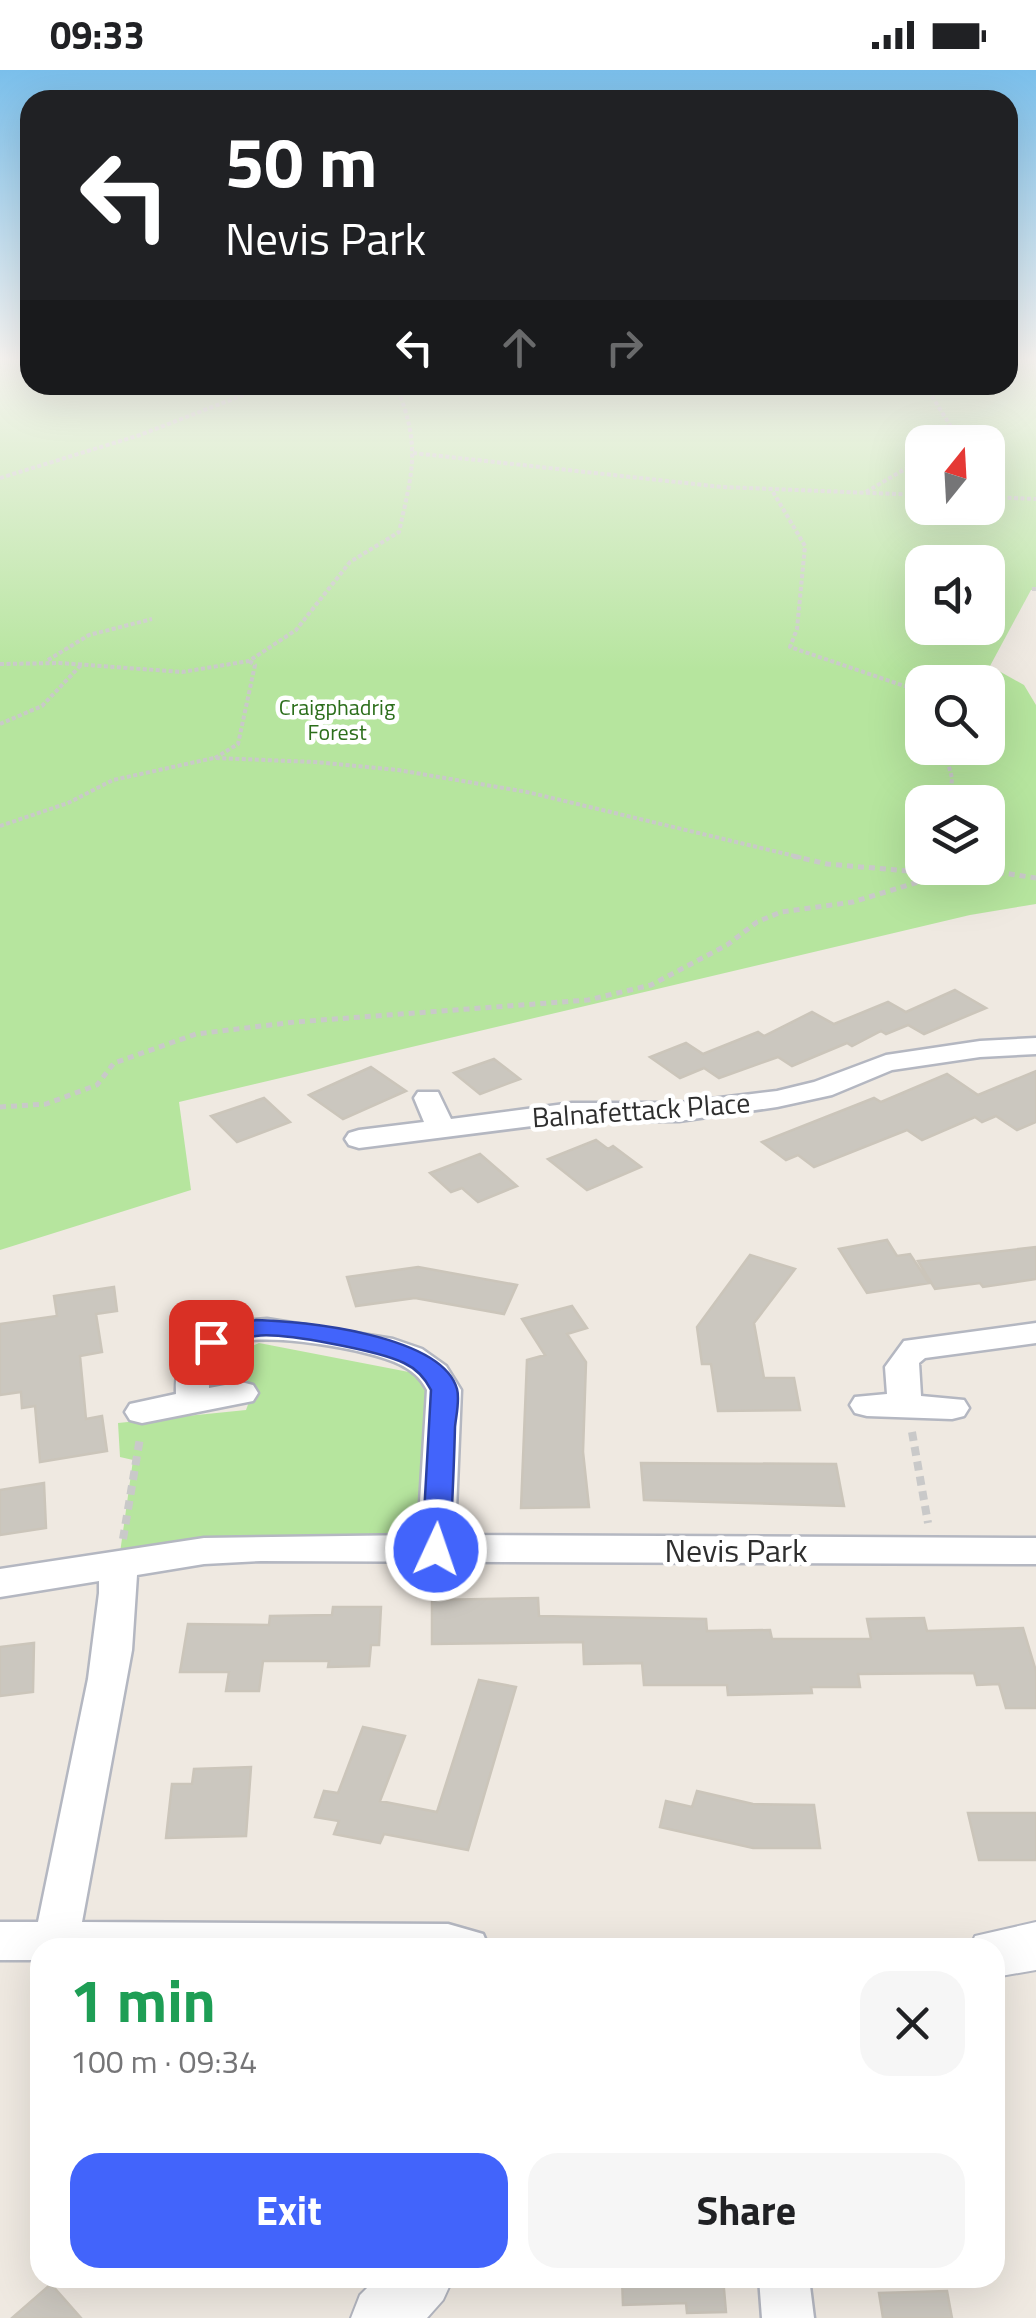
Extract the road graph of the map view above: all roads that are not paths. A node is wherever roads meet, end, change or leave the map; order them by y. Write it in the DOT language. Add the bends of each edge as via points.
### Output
graph roads {
  1 [pos="1036,1046"];
  2 [pos="428,1098"];
  3 [pos="441,1128"];
  4 [pos="359,1139"];
  5 [pos="1036,1333"];
  6 [pos="241,1394"];
  7 [pos="193,1401"];
  8 [pos="867,1406"];
  9 [pos="908,1406"];
  10 [pos="952,1408"];
  11 [pos="142,1412"];
  12 [pos="436,1550"];
  13 [pos="1036,1551"];
  14 [pos="118,1564"];
  15 [pos="0,1583"];
  16 [pos="58,1938"];
  17 [pos="0,1941"];
  18 [pos="30,1943"];
  19 [pos="1036,1946"];
  20 [pos="1005,1951"];
  21 [pos="412,2288"];
  22 [pos="785,2288"];
  23 [pos="383,2318"];
  24 [pos="788,2318"];
  1 -- 3 [label="street, Balnafettack Place" via="886,1063 777,1099"];
  2 -- 3 [label="street"];
  3 -- 4 [label="street, Balnafettack Place"];
  5 -- 9 [label="street" via="916,1348 899,1366"];
  6 -- 7 [label="street"];
  7 -- 11 [label="street"];
  7 -- 12 [label="street" via="188,1378 196,1358 211,1342 256,1328 416,1358 444,1390"];
  8 -- 9 [label="street"];
  9 -- 10 [label="street"];
  12 -- 13 [label="street, Nevis Park"];
  12 -- 14 [label="street, Nevis Park" via="261,1548"];
  14 -- 15 [label="street, Nevis Park"];
  14 -- 16 [label="street" via="113,1660"];
  17 -- 18 [label="street"];
  19 -- 20 [label="street"];
  21 -- 23 [label="street"];
  22 -- 24 [label="street"];
}
